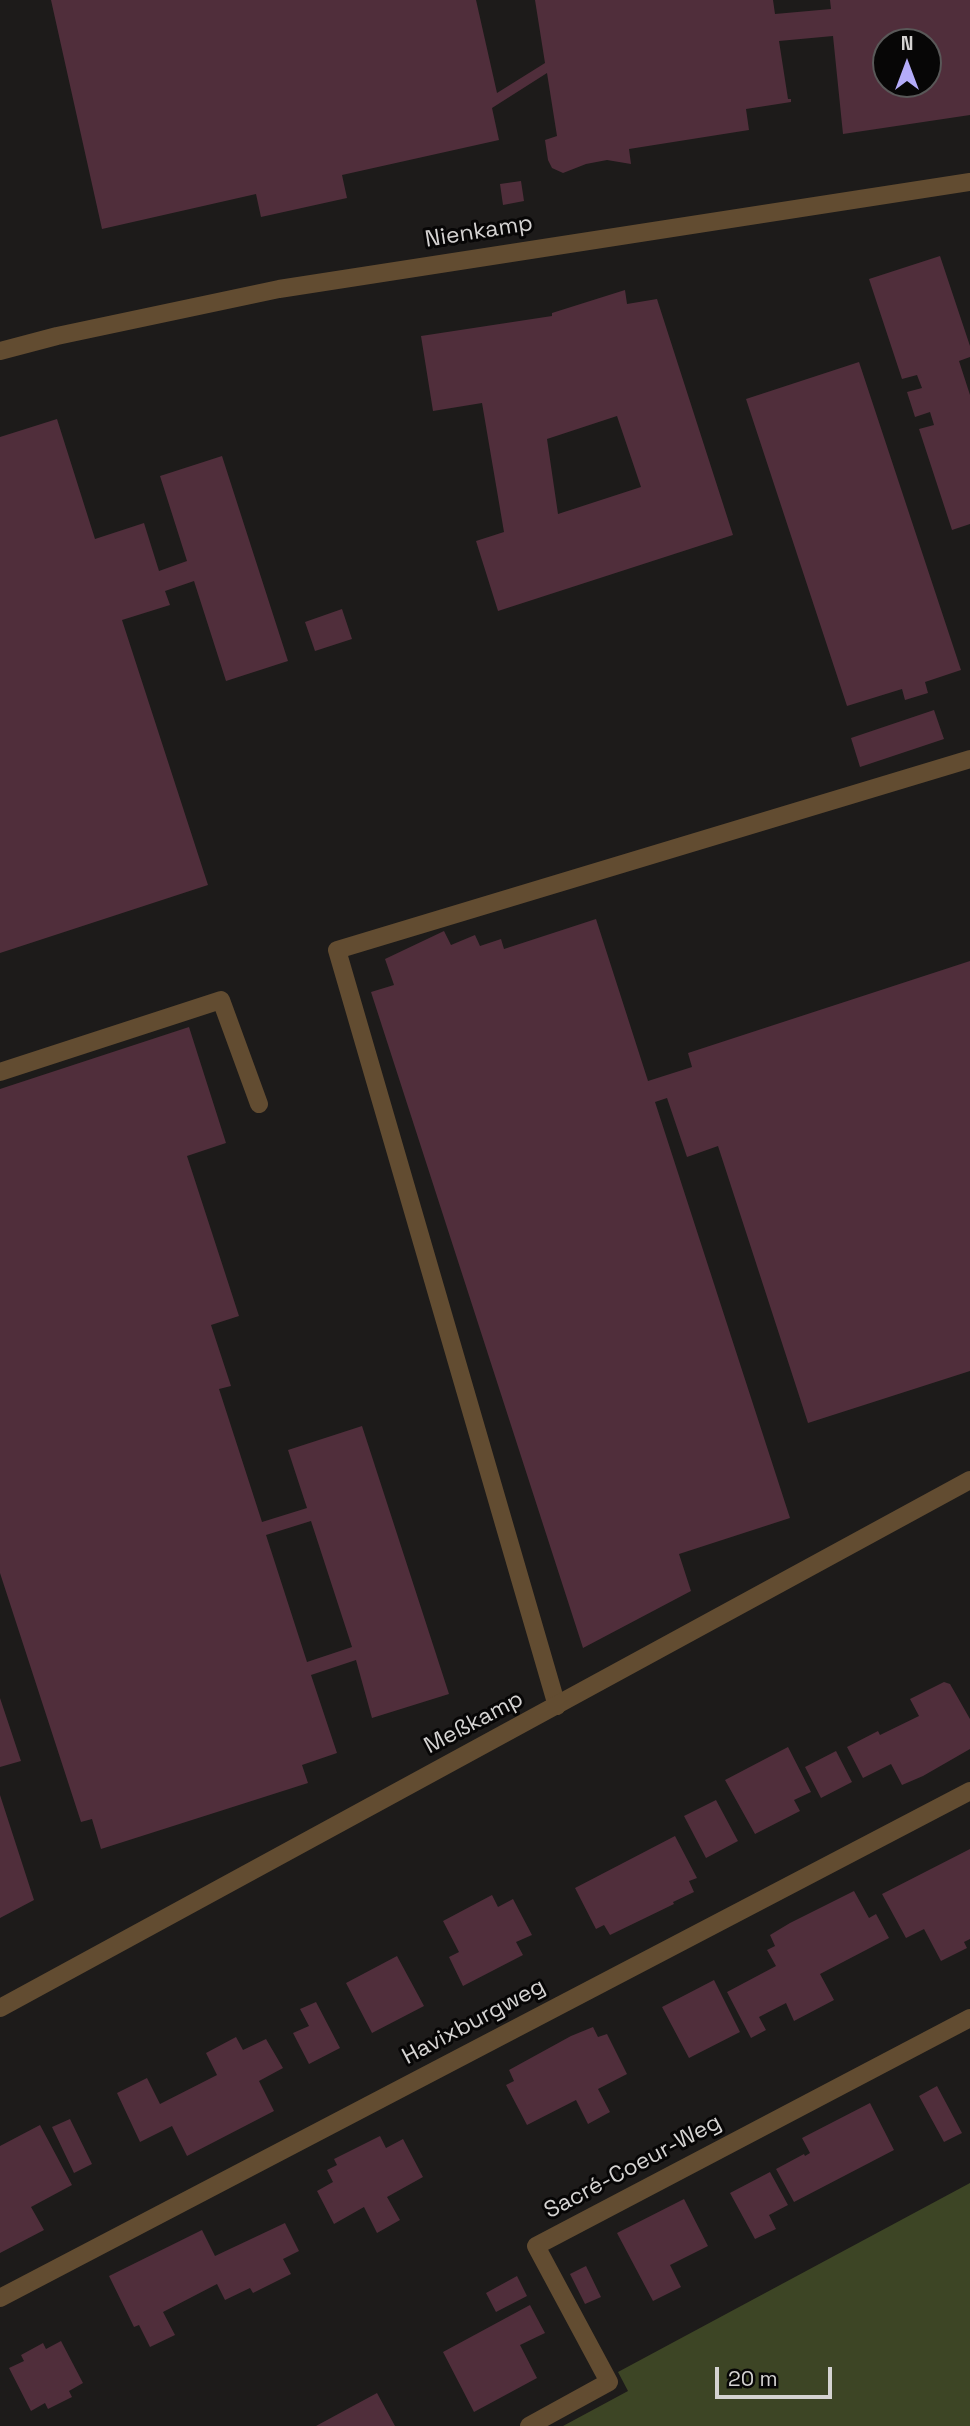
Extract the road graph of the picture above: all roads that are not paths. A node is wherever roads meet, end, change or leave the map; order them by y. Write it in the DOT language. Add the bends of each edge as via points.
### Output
graph roads {
  1 [pos="970,182"];
  2 [pos="0,351"];
  3 [pos="970,759"];
  4 [pos="0,1072"];
  5 [pos="259,1104"];
  6 [pos="970,1480"];
  7 [pos="558,1706"];
  8 [pos="970,1791"];
  9 [pos="0,2008"];
  10 [pos="970,2018"];
  11 [pos="0,2298"];
  12 [pos="529,2426"];
  1 -- 2 [label="street, Nienkamp" via="279,289"];
  3 -- 7 [label="street" via="337,950"];
  4 -- 5 [label="street" via="221,1000"];
  6 -- 7 [label="street, Meßkamp"];
  7 -- 9 [label="street, Meßkamp"];
  8 -- 11 [label="street, Havixburgweg"];
  10 -- 12 [label="street, Sacré-Coeur-Weg" via="536,2246 608,2382"];
}
